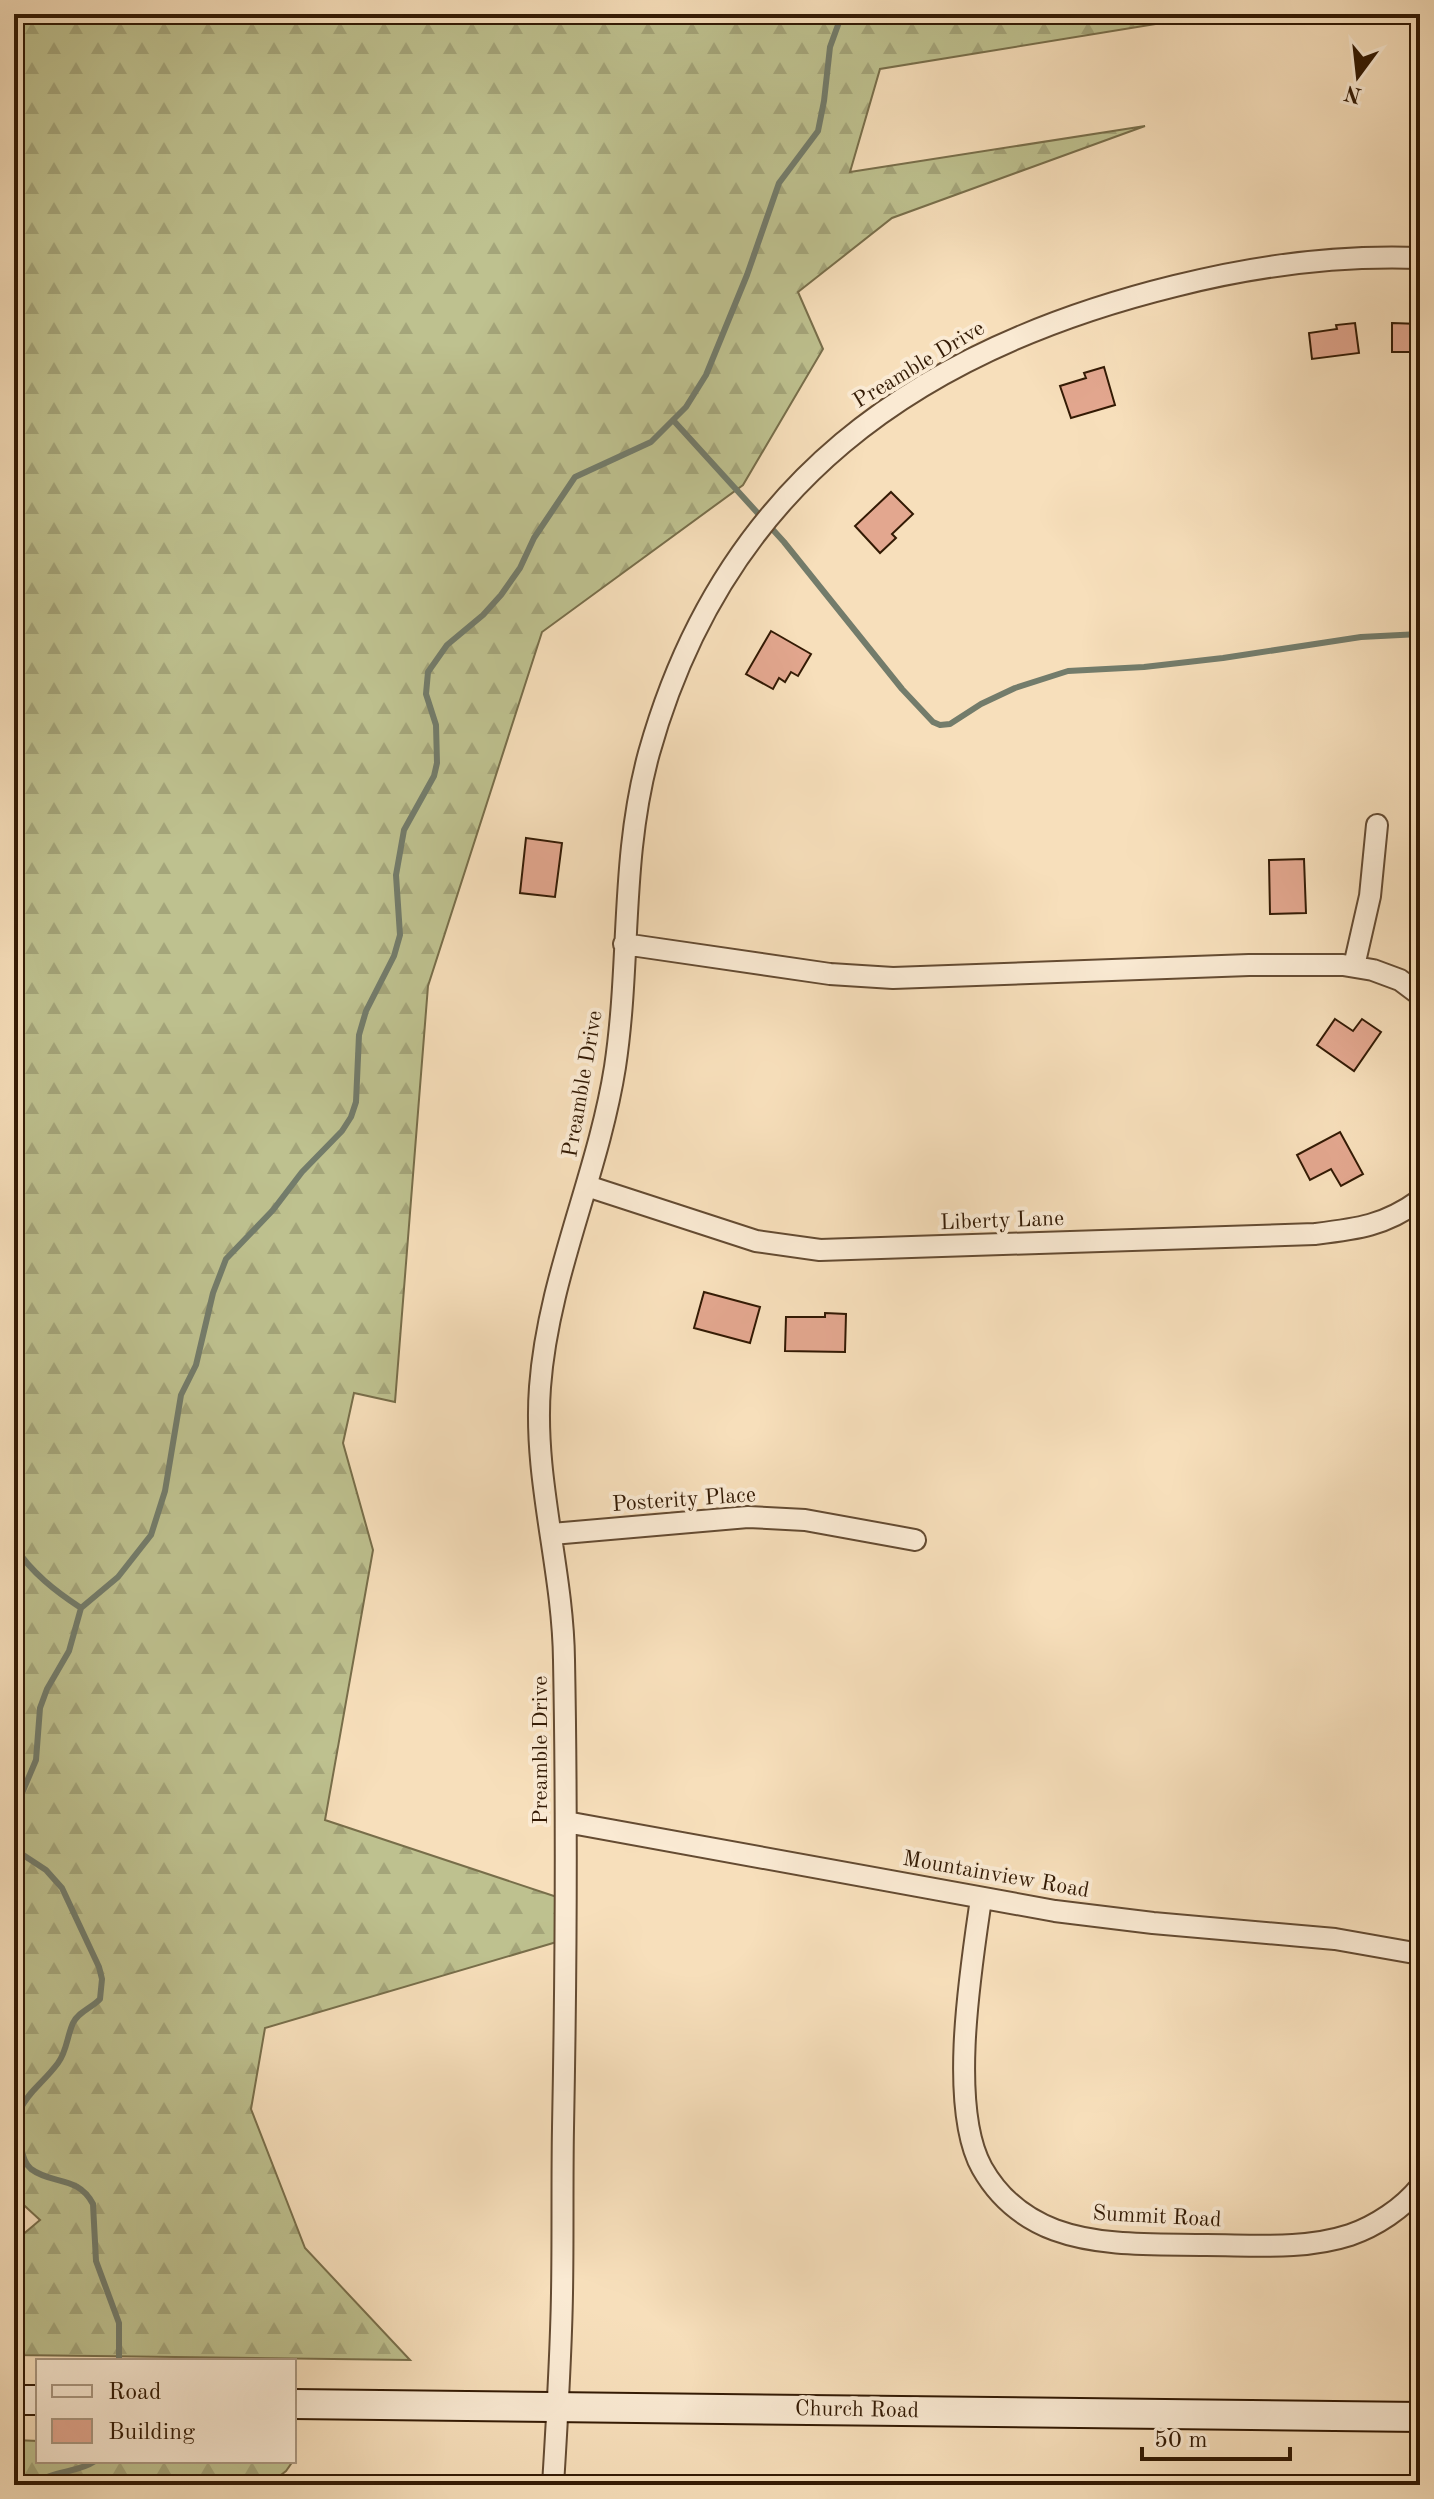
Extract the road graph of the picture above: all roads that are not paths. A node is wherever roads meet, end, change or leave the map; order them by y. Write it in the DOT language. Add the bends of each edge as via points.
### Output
graph roads {
  1 [pos="1420,258"];
  2 [pos="1377,825"];
  3 [pos="624,944"];
  4 [pos="1354,966"];
  5 [pos="1420,995"];
  6 [pos="587,1186"];
  7 [pos="1420,1200"];
  8 [pos="552,1534"];
  9 [pos="915,1540"];
  10 [pos="566,1822"];
  11 [pos="981,1899"];
  12 [pos="1420,1954"];
  13 [pos="1420,2187"];
  14 [pos="14,2400"];
  15 [pos="36,2400"];
  16 [pos="296,2404"];
  17 [pos="557,2407"];
  18 [pos="1420,2417"];
  19 [pos="553,2485"];
  1 -- 3 [label="street, Preamble Drive" via="1339,260 1204,278 1076,314 949,370 889,406 835,448 786,497 742,553 674,681 650,749 634,820"];
  2 -- 4 [label="street" via="1370,896"];
  3 -- 4 [label="street" via="872,978"];
  3 -- 6 [label="street, Preamble Drive" via="615,1065"];
  4 -- 5 [label="street" via="1400,980"];
  6 -- 7 [label="street, Liberty Lane" via="756,1241 820,1250 1315,1234 1373,1226"];
  6 -- 8 [label="street, Preamble Drive" via="542,1359 541,1464"];
  8 -- 9 [label="street, Posterity Place" via="748,1517 805,1520"];
  8 -- 10 [label="street, Preamble Drive" via="564,1640"];
  10 -- 11 [label="street, Mountainview Road"];
  10 -- 17 [label="street, Preamble Drive" via="563,2283"];
  11 -- 12 [label="street, Mountainview Road" via="1137,1922 1335,1939"];
  11 -- 13 [label="street, Summit Road" via="966,2020 967,2124 982,2168 1012,2206 1083,2238 1173,2245 1300,2244 1353,2234 1396,2210"];
  14 -- 15 [label="main road"];
  16 -- 17 [label="main road, Church Road"];
  17 -- 18 [label="main road, Church Road"];
  17 -- 19 [label="street, Preamble Drive"];
}
